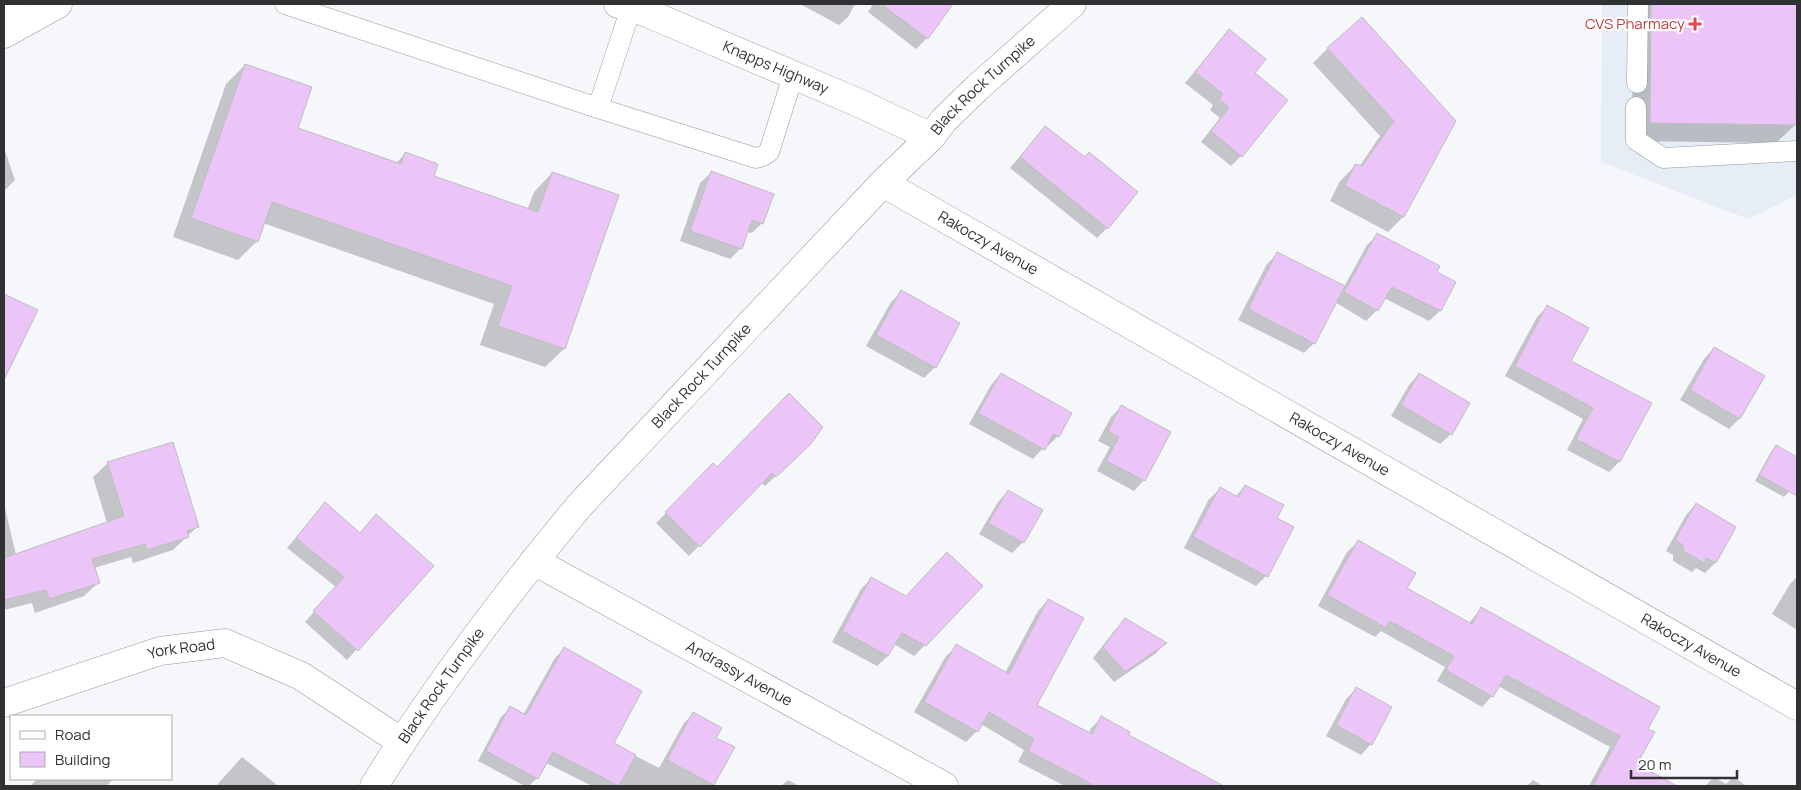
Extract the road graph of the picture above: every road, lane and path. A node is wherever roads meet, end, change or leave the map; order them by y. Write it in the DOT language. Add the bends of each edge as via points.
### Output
graph roads {
  1 [pos="58,4"];
  2 [pos="285,4"];
  3 [pos="1072,4"];
  4 [pos="1638,4"];
  5 [pos="637,7"];
  6 [pos="9,22"];
  7 [pos="793,76"];
  8 [pos="1637,83"];
  9 [pos="1636,107"];
  10 [pos="598,108"];
  11 [pos="931,137"];
  12 [pos="1797,151"];
  13 [pos="883,183"];
  14 [pos="534,561"];
  15 [pos="4,703"];
  16 [pos="1797,706"];
  17 [pos="402,742"];
  18 [pos="374,786"];
  19 [pos="944,786"];
  1 -- 6 [label="street"];
  2 -- 10 [label="lane"];
  3 -- 11 [label="street, Black Rock Turnpike" via="978,87"];
  4 -- 8 [label="lane"];
  5 -- 7 [label="street, Knapps Highway"];
  5 -- 10 [label="lane"];
  7 -- 10 [label="lane" via="769,152 756,158"];
  7 -- 11 [label="street, Knapps Highway"];
  9 -- 12 [label="lane" via="1636,140 1663,158"];
  11 -- 13 [label="street, Black Rock Turnpike"];
  13 -- 14 [label="street, Black Rock Turnpike" via="580,505"];
  13 -- 16 [label="street, Rakoczy Avenue"];
  14 -- 17 [label="street, Black Rock Turnpike" via="484,625"];
  14 -- 19 [label="street, Andrassy Avenue"];
  15 -- 17 [label="street, York Road" via="160,651 225,644 301,676"];
  17 -- 18 [label="street, Black Rock Turnpike"];
}
